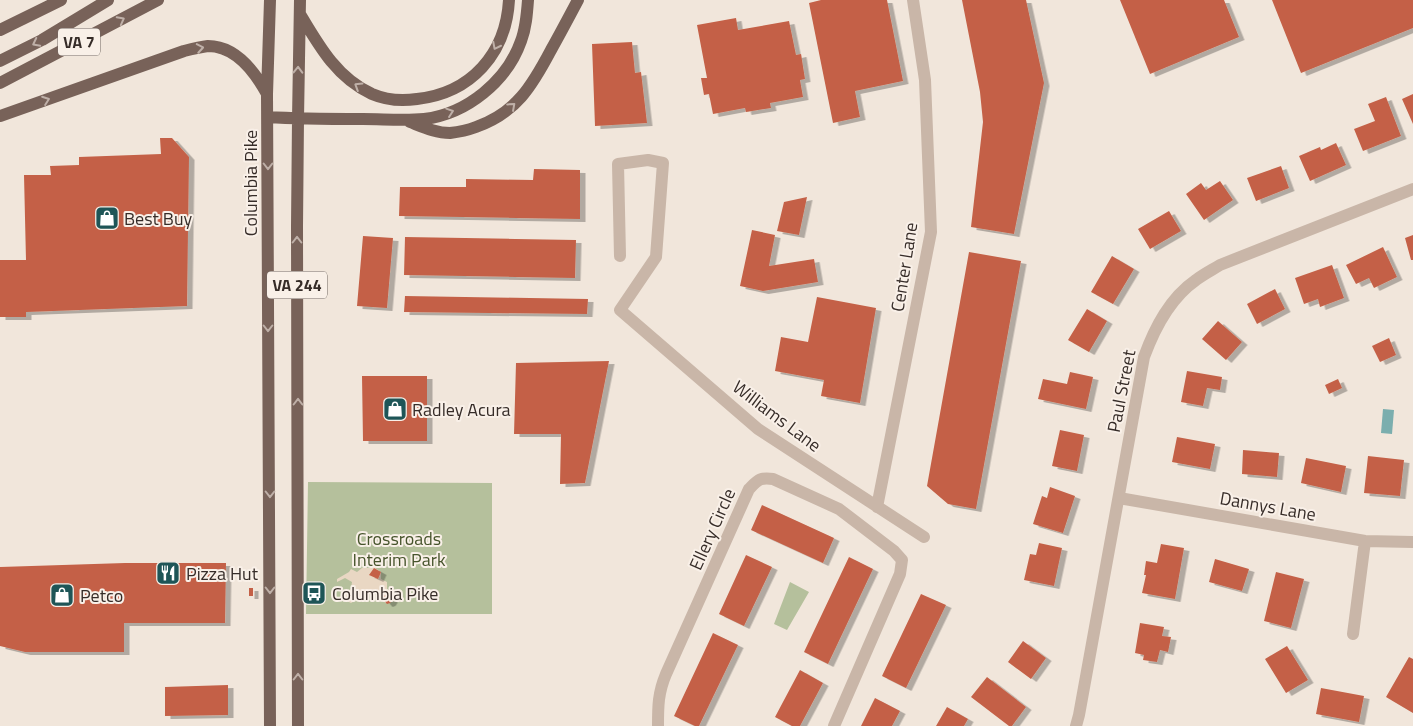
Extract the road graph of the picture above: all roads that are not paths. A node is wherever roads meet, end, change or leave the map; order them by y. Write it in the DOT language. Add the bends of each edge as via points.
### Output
graph roads {
  1 [pos="41,0"];
  2 [pos="61,0"];
  3 [pos="108,0"];
  4 [pos="158,0"];
  5 [pos="270,0"];
  6 [pos="300,0"];
  7 [pos="509,0"];
  8 [pos="528,0"];
  9 [pos="578,0"];
  10 [pos="913,0"];
  11 [pos="300,14"];
  12 [pos="19,20"];
  13 [pos="0,30"];
  14 [pos="0,61"];
  15 [pos="0,83"];
  16 [pos="267,94"];
  17 [pos="0,116"];
  18 [pos="268,117"];
  19 [pos="298,119"];
  20 [pos="403,119"];
  21 [pos="1413,188"];
  22 [pos="620,256"];
  23 [pos="1119,498"];
  24 [pos="877,507"];
  25 [pos="924,537"];
  26 [pos="1366,540"];
  27 [pos="1413,542"];
  28 [pos="1352,634"];
  29 [pos="270,726"];
  30 [pos="298,726"];
  31 [pos="658,726"];
  32 [pos="834,726"];
  33 [pos="1076,726"];
  1 -- 12 [label="main road"];
  2 -- 12 [label="main road, VA 7"];
  3 -- 14 [label="main road, one-way"];
  15 -- 4 [label="main road, VA 7, one-way"];
  5 -- 16 [label="main road, Columbia Pike / VA 244"];
  6 -- 11 [label="main road, VA 244"];
  7 -- 11 [label="main road, one-way" via="504,32 479,72 447,92 411,100 373,95 348,79 330,61"];
  20 -- 8 [label="main road, one-way" via="425,118 459,109 478,98 497,80 520,42 527,20"];
  20 -- 9 [label="main road, one-way" via="450,133 487,123 508,110 536,79"];
  10 -- 24 [label="street, Center Lane" via="925,80 931,232"];
  19 -- 11 [label="main road, VA 244, one-way"];
  12 -- 13 [label="main road, VA 7"];
  17 -- 16 [label="main road, one-way" via="184,51 208,46 224,49 242,61 256,74"];
  16 -- 18 [label="main road, Columbia Pike / VA 244"];
  18 -- 19 [label="main road"];
  18 -- 29 [label="main road, Columbia Pike / VA 244, one-way"];
  19 -- 20 [label="main road"];
  30 -- 19 [label="main road, VA 244, one-way"];
  21 -- 23 [label="street, Paul Street" via="1220,265 1178,296 1163,315 1144,356"];
  22 -- 24 [label="street, Williams Lane" via="618,164 648,160 663,164 656,257 620,310 758,429"];
  23 -- 26 [label="street, Dannys Lane"];
  23 -- 33 [label="street, Paul Street"];
  24 -- 25 [label="street, Williams Lane"];
  26 -- 27 [label="street, Dannys Lane"];
  26 -- 28 [label="street"];
  31 -- 32 [label="street, Ellery Circle" via="658,700 666,674 749,489 765,478 839,509 902,560 900,574"];
}
